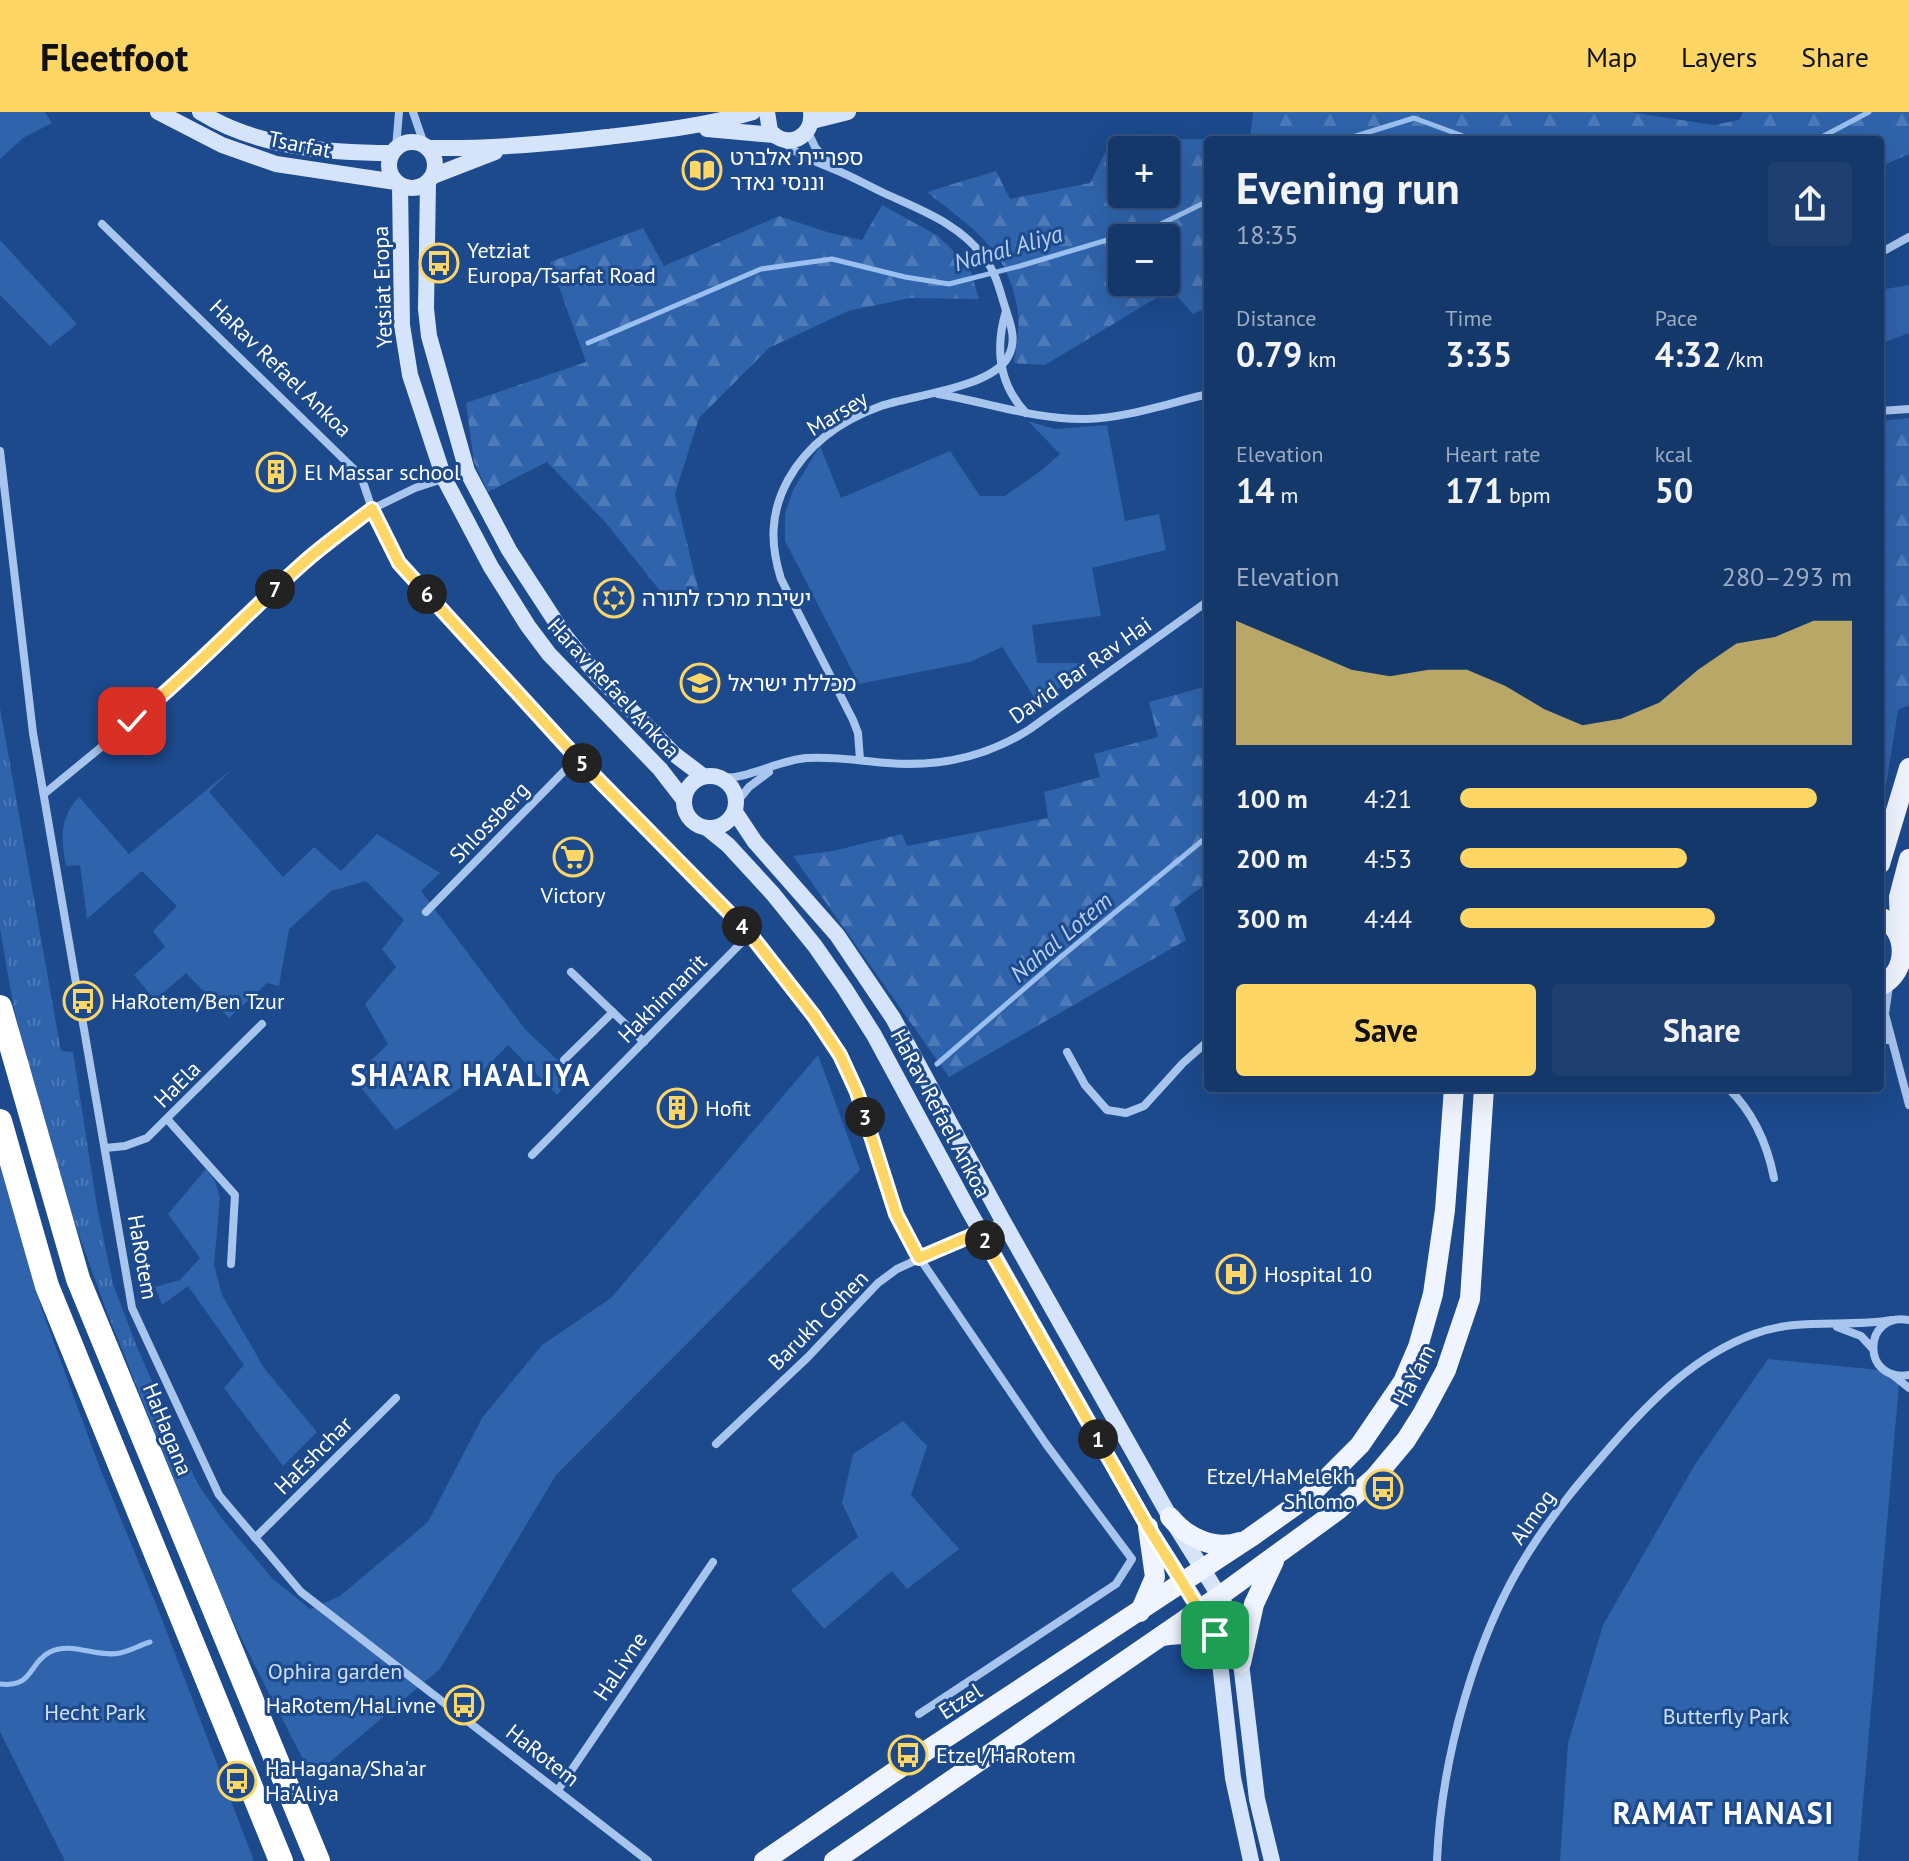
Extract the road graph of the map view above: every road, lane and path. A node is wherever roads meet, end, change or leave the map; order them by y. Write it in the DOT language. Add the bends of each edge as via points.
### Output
graph roads {
  1 [pos="158,112"];
  2 [pos="200,112"];
  3 [pos="399,112"];
  4 [pos="413,112"];
  5 [pos="753,112"];
  6 [pos="767,112"];
  7 [pos="848,112"];
  8 [pos="810,121"];
  9 [pos="689,128"];
  10 [pos="777,137"];
  11 [pos="426,146"];
  12 [pos="513,147"];
  13 [pos="394,150"];
  14 [pos="835,170"];
  15 [pos="431,179"];
  16 [pos="398,184"];
  17 [pos="102,224"];
  18 [pos="1909,237"];
  19 [pos="1884,251"];
  20 [pos="1000,366"];
  21 [pos="933,394"];
  22 [pos="1204,395"];
  23 [pos="1909,409"];
  24 [pos="1884,411"];
  25 [pos="1027,413"];
  26 [pos="0,451"];
  27 [pos="467,471"];
  28 [pos="444,478"];
  29 [pos="372,509"];
  30 [pos="1204,604"];
  31 [pos="577,758"];
  32 [pos="860,760"];
  33 [pos="776,767"];
  34 [pos="1909,768"];
  35 [pos="703,776"];
  36 [pos="724,778"];
  37 [pos="44,794"];
  38 [pos="684,800"];
  39 [pos="736,807"];
  40 [pos="707,828"];
  41 [pos="1884,851"];
  42 [pos="1909,859"];
  43 [pos="426,912"];
  44 [pos="1884,919"];
  45 [pos="1900,929"];
  46 [pos="750,934"];
  47 [pos="1907,964"];
  48 [pos="571,972"];
  49 [pos="1885,984"];
  50 [pos="0,1007"];
  51 [pos="613,1012"];
  52 [pos="262,1024"];
  53 [pos="1884,1032"];
  54 [pos="644,1042"];
  55 [pos="1204,1045"];
  56 [pos="1067,1052"];
  57 [pos="1895,1055"];
  58 [pos="564,1060"];
  59 [pos="1454,1092"];
  60 [pos="1484,1092"];
  61 [pos="1732,1092"];
  62 [pos="1909,1105"];
  63 [pos="168,1120"];
  64 [pos="0,1121"];
  65 [pos="105,1148"];
  66 [pos="532,1155"];
  67 [pos="1774,1178"];
  68 [pos="1003,1221"];
  69 [pos="980,1232"];
  70 [pos="919,1258"];
  71 [pos="231,1264"];
  72 [pos="1903,1319"];
  73 [pos="1820,1324"];
  74 [pos="1873,1350"];
  75 [pos="1894,1375"];
  76 [pos="1909,1375"];
  77 [pos="1909,1388"];
  78 [pos="396,1398"];
  79 [pos="716,1444"];
  80 [pos="1170,1517"];
  81 [pos="1148,1527"];
  82 [pos="1251,1537"];
  83 [pos="255,1538"];
  84 [pos="1277,1555"];
  85 [pos="1132,1559"];
  86 [pos="713,1562"];
  87 [pos="1203,1569"];
  88 [pos="1183,1582"];
  89 [pos="1221,1595"];
  90 [pos="1201,1608"];
  91 [pos="1140,1612"];
  92 [pos="1159,1637"];
  93 [pos="1219,1654"];
  94 [pos="1241,1663"];
  95 [pos="919,1714"];
  96 [pos="558,1790"];
  97 [pos="281,1861"];
  98 [pos="318,1861"];
  99 [pos="648,1861"];
  100 [pos="764,1861"];
  101 [pos="834,1861"];
  102 [pos="1251,1861"];
  103 [pos="1272,1861"];
  104 [pos="1437,1861"];
  1 -- 16 [label="street, Tsarfat" via="222,145 276,164"];
  2 -- 13 [label="street, Tsarfat" via="269,141 309,148"];
  3 -- 13 [label="street"];
  4 -- 11 [label="street"];
  5 -- 9 [label="street"];
  6 -- 10 [label="street" via="767,125"];
  7 -- 8 [label="street"];
  8 -- 10 [label="street" via="795,140"];
  8 -- 14 [label="street" via="815,147"];
  9 -- 10 [label="street"];
  9 -- 12 [label="street"];
  10 -- 14 [label="street" via="808,160"];
  11 -- 12 [label="street"];
  11 -- 13 [label="street" via="409,142"];
  11 -- 15 [label="street" via="435,161"];
  12 -- 15 [label="street"];
  13 -- 16 [label="street" via="389,171"];
  14 -- 20 [label="street" via="939,219 964,235 990,265 1006,310"];
  15 -- 16 [label="street" via="414,188"];
  15 -- 27 [label="street, Yetsiat Eropa" via="429,336"];
  16 -- 28 [label="street, Yetsiat Eropa" via="403,334 410,375"];
  17 -- 29 [label="street, HaRav Refael Ankoa" via="361,476"];
  18 -- 19 [label="street"];
  20 -- 21 [label="street, Marsey"];
  20 -- 25 [label="street" via="1012,395"];
  21 -- 25 [label="street, Marsey"];
  21 -- 32 [label="street, Marsey" via="881,406 823,438 793,472 773,520 781,579 853,720"];
  22 -- 25 [label="street, Marsey" via="1097,418"];
  23 -- 24 [label="street"];
  26 -- 37 [label="street, HaRotem"];
  27 -- 28 [label="street"];
  27 -- 35 [label="street, Harav Refael Ankoa" via="509,550 565,636 674,754"];
  28 -- 29 [label="street"];
  28 -- 38 [label="street, Harav Refael Ankoa" via="528,626"];
  29 -- 31 [label="street, HaRav Refael Ankoa" via="399,563"];
  29 -- 37 [label="street" via="310,557 182,681"];
  30 -- 32 [label="street, David Bar Rav Hai" via="1015,739 939,763"];
  31 -- 43 [label="street, Shlossberg"];
  31 -- 46 [label="street, HaRav Refael Ankoa"];
  32 -- 33 [label="street, David Bar Rav Hai" via="809,758"];
  33 -- 36 [label="street, David Bar Rav Hai"];
  33 -- 39 [label="street, David Bar Rav Hai" via="749,787"];
  34 -- 41 [label="main road"];
  35 -- 36 [label="street"];
  35 -- 38 [label="street" via="688,786"];
  36 -- 39 [label="street" via="735,791"];
  37 -- 65 [label="street, HaRotem"];
  38 -- 40 [label="street" via="692,821"];
  39 -- 40 [label="street" via="724,825"];
  39 -- 68 [label="street, HaRav Refael Ankoa" via="745,829 837,935 893,1018"];
  40 -- 69 [label="street, HaRav Refael Ankoa" via="773,894 845,989"];
  42 -- 45 [label="main road" via="1899,897"];
  44 -- 45 [label="main road"];
  45 -- 47 [label="main road"];
  46 -- 54 [label="street, Hakhinnanit"];
  46 -- 70 [label="street, HaRav Refael Ankoa" via="840,1055 896,1214"];
  47 -- 49 [label="main road"];
  48 -- 51 [label="street"];
  49 -- 57 [label="street" via="1885,1014"];
  50 -- 98 [label="highway, HaHagana" via="78,1279"];
  51 -- 54 [label="street"];
  51 -- 58 [label="street"];
  52 -- 63 [label="street, HaEla"];
  53 -- 57 [label="street"];
  54 -- 66 [label="street, Hakhinnanit"];
  55 -- 56 [label="street" via="1144,1106 1126,1113 1107,1110"];
  57 -- 62 [label="street"];
  59 -- 82 [label="main road, HaYam" via="1433,1294 1403,1382 1339,1468"];
  60 -- 84 [label="main road, HaYam" via="1470,1299 1446,1370 1406,1440 1375,1477"];
  61 -- 67 [label="street" via="1760,1131"];
  63 -- 65 [label="street, HaEla" via="147,1138"];
  63 -- 71 [label="street" via="235,1195"];
  64 -- 97 [label="highway" via="47,1286"];
  65 -- 83 [label="street, HaRotem" via="132,1308 219,1495"];
  68 -- 69 [label="street, Barukh Cohen"];
  68 -- 80 [label="street, HaRav Refael Ankoa"];
  69 -- 70 [label="street, Barukh Cohen"];
  69 -- 81 [label="street, HaRav Refael Ankoa"];
  70 -- 79 [label="street, Barukh Cohen" via="878,1283"];
  70 -- 85 [label="street, HaRav Refael Ankoa"];
  72 -- 73 [label="street, Almog"];
  72 -- 74 [label="street" via="1877,1333"];
  73 -- 74 [label="street, Almog" via="1861,1336"];
  73 -- 104 [label="street, Almog" via="1756,1333 1687,1371 1626,1429 1553,1516 1502,1600 1468,1691 1443,1799"];
  74 -- 75 [label="street, Almog" via="1879,1366"];
  75 -- 76 [label="street"];
  75 -- 77 [label="street"];
  78 -- 83 [label="street, HaEshchar"];
  80 -- 82 [label="main road" via="1188,1535 1208,1543 1235,1544"];
  80 -- 87 [label="street, HaRav Refael Ankoa"];
  81 -- 88 [label="street, HaRav Refael Ankoa"];
  81 -- 91 [label="main road" via="1155,1577"];
  82 -- 87 [label="main road, HaYam"];
  83 -- 96 [label="street, HaRotem" via="301,1592"];
  84 -- 89 [label="main road, HaYam"];
  84 -- 94 [label="main road" via="1254,1604"];
  85 -- 95 [label="street, Etzel" via="1116,1584"];
  86 -- 96 [label="street, HaLivne"];
  87 -- 88 [label="main road, HaYam"];
  87 -- 89 [label="street, HaRav Refael Ankoa"];
  88 -- 90 [label="street, HaRav Refael Ankoa"];
  88 -- 91 [label="main road, Etzel"];
  89 -- 90 [label="main road"];
  89 -- 94 [label="street, HaRav Refael Ankoa" via="1234,1622"];
  90 -- 92 [label="main road"];
  90 -- 93 [label="street, HaRav Refael Ankoa"];
  91 -- 100 [label="main road, Etzel"];
  92 -- 93 [label="main road" via="1196,1636"];
  92 -- 101 [label="main road"];
  93 -- 102 [label="street, HaRav Refael Ankoa" via="1233,1778"];
  94 -- 103 [label="street, HaRav Refael Ankoa" via="1257,1799"];
  96 -- 99 [label="street, HaRotem"];
}
